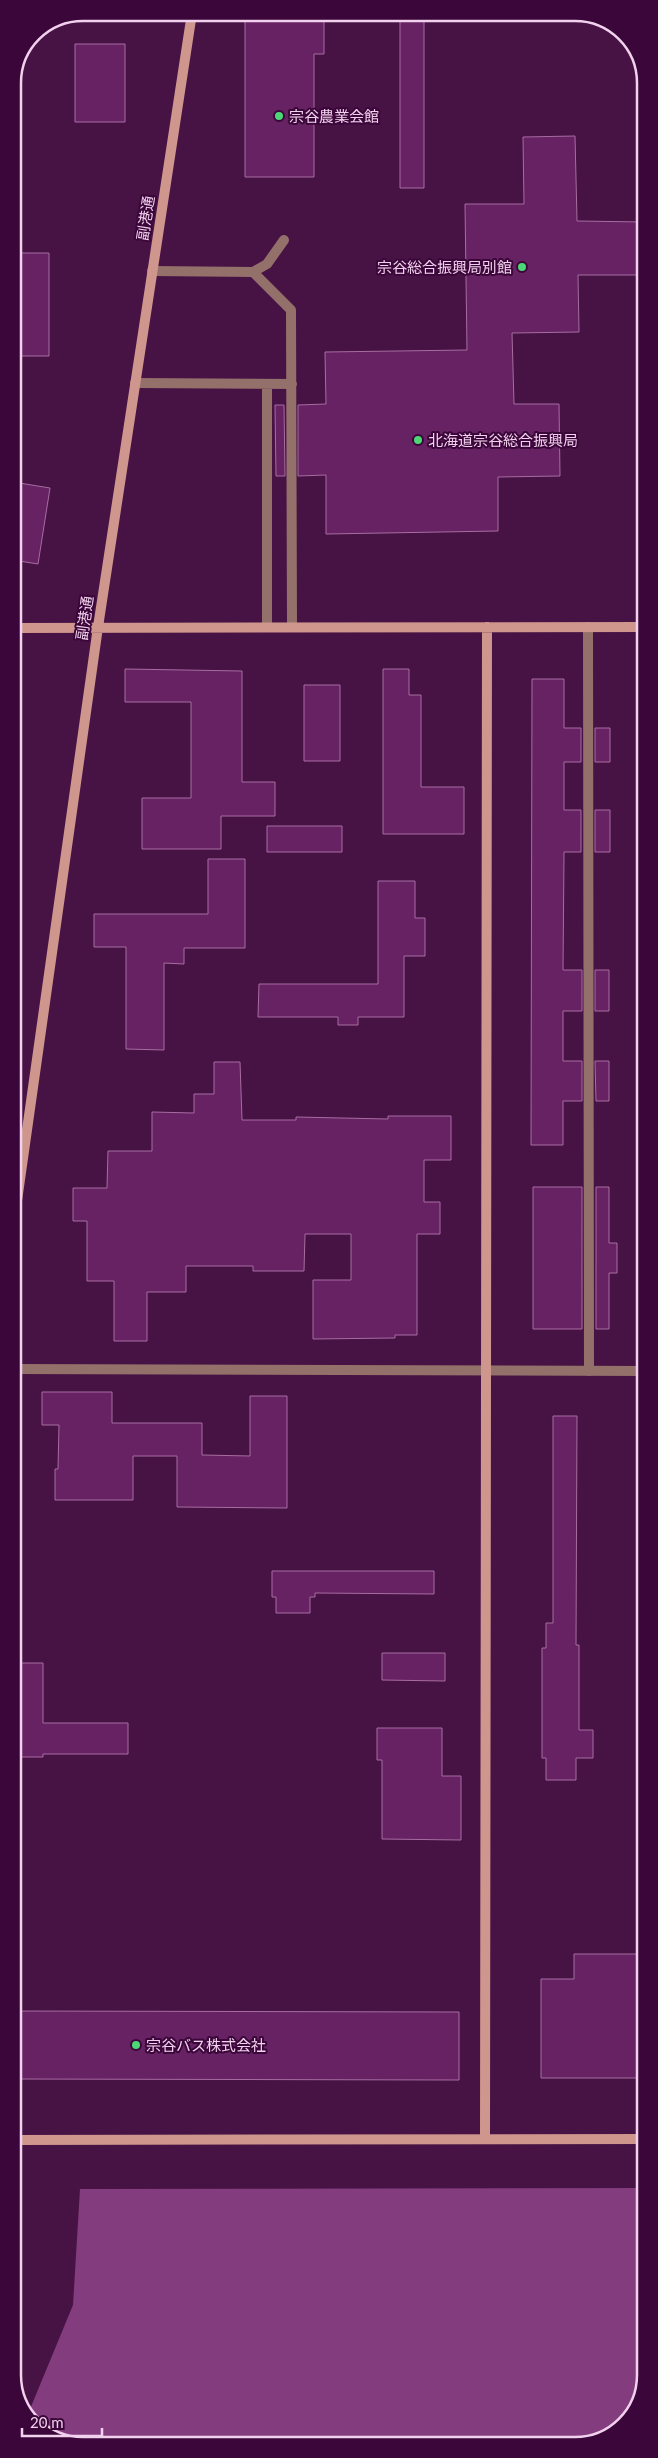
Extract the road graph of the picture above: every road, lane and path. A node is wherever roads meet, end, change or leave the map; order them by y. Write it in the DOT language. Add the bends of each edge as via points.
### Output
graph roads {
  1 [pos="191,21"];
  2 [pos="284,240"];
  3 [pos="152,271"];
  4 [pos="254,272"];
  5 [pos="135,383"];
  6 [pos="267,384"];
  7 [pos="292,384"];
  8 [pos="98,627"];
  9 [pos="267,627"];
  10 [pos="292,627"];
  11 [pos="488,627"];
  12 [pos="588,627"];
  13 [pos="637,627"];
  14 [pos="21,628"];
  15 [pos="21,1172"];
  16 [pos="21,1369"];
  17 [pos="486,1370"];
  18 [pos="589,1371"];
  19 [pos="637,1371"];
  20 [pos="485,2138"];
  21 [pos="637,2139"];
  22 [pos="21,2140"];
  1 -- 3 [label="street, 副港通"];
  2 -- 4 [label="street" via="267,264"];
  3 -- 4 [label="street"];
  3 -- 5 [label="street, 副港通"];
  4 -- 7 [label="street" via="291,310"];
  5 -- 6 [label="street"];
  5 -- 8 [label="street, 副港通"];
  6 -- 7 [label="street"];
  6 -- 9 [label="street"];
  7 -- 10 [label="street"];
  8 -- 9 [label="street"];
  8 -- 14 [label="street"];
  8 -- 15 [label="street, 副港通"];
  9 -- 10 [label="street"];
  10 -- 11 [label="street"];
  11 -- 12 [label="street"];
  11 -- 17 [label="street"];
  12 -- 13 [label="street"];
  12 -- 18 [label="street"];
  16 -- 17 [label="street"];
  17 -- 18 [label="street"];
  17 -- 20 [label="street"];
  18 -- 19 [label="street"];
  20 -- 21 [label="street"];
  20 -- 22 [label="street"];
}
